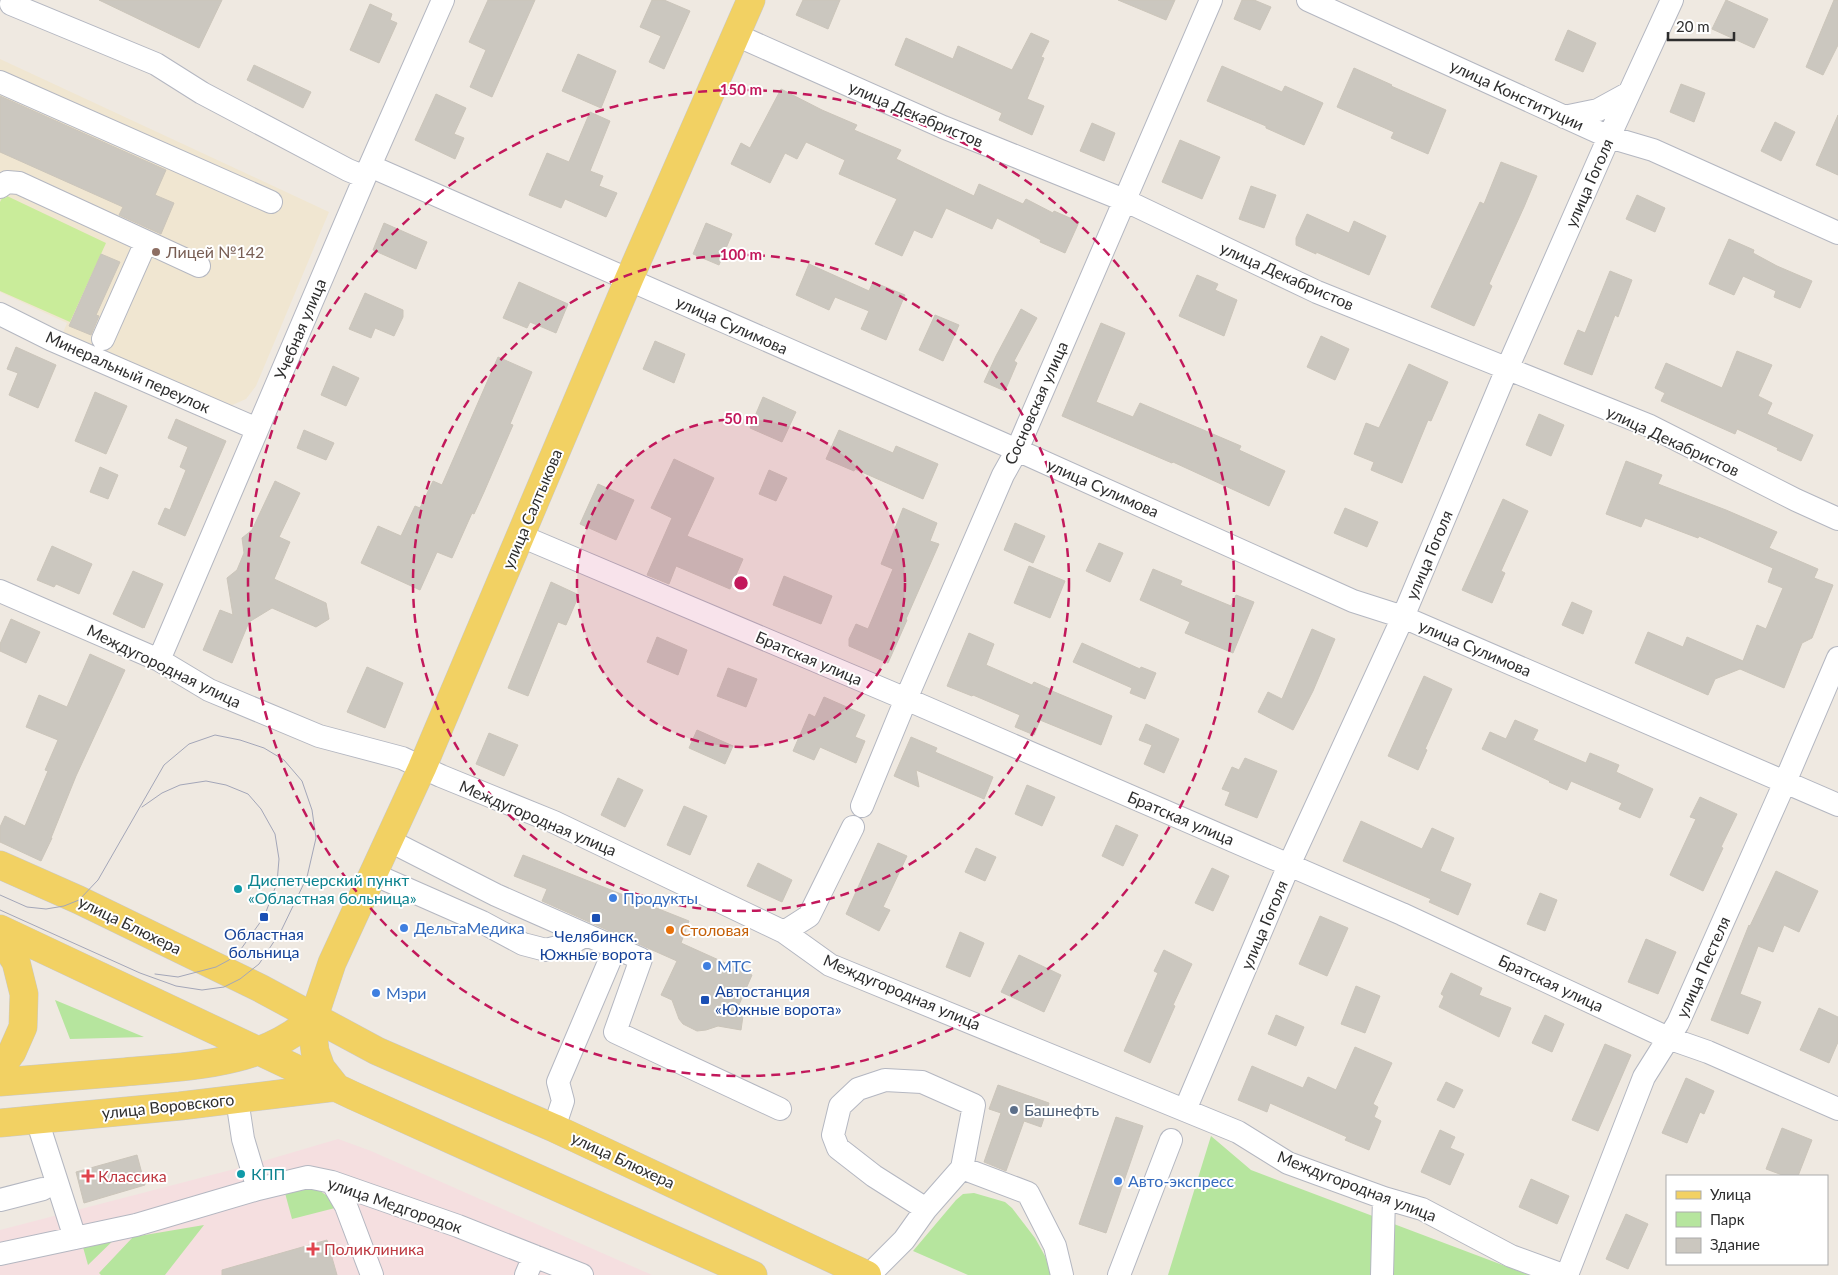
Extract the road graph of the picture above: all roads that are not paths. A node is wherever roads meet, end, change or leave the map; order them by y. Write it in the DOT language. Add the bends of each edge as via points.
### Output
graph roads {
  1 [pos="444,0"];
  2 [pos="751,0"];
  3 [pos="1211,0"];
  4 [pos="1308,0"];
  5 [pos="1672,0"];
  6 [pos="11,4"];
  7 [pos="736,35"];
  8 [pos="0,82"];
  9 [pos="1629,93"];
  10 [pos="1564,117"];
  11 [pos="1609,137"];
  12 [pos="368,171"];
  13 [pos="0,187"];
  14 [pos="1124,200"];
  15 [pos="270,202"];
  16 [pos="1838,233"];
  17 [pos="146,242"];
  18 [pos="198,266"];
  19 [pos="629,280"];
  20 [pos="0,314"];
  21 [pos="103,339"];
  22 [pos="1508,369"];
  23 [pos="257,429"];
  24 [pos="1017,450"];
  25 [pos="1838,519"];
  26 [pos="521,536"];
  27 [pos="0,591"];
  28 [pos="1403,617"];
  29 [pos="1838,658"];
  30 [pos="159,660"];
  31 [pos="906,699"];
  32 [pos="422,768"];
  33 [pos="1785,782"];
  34 [pos="1838,805"];
  35 [pos="862,806"];
  36 [pos="853,827"];
  37 [pos="388,840"];
  38 [pos="0,865"];
  39 [pos="1289,865"];
  40 [pos="373,874"];
  41 [pos="0,929"];
  42 [pos="784,932"];
  43 [pos="586,935"];
  44 [pos="0,937"];
  45 [pos="615,948"];
  46 [pos="314,1017"];
  47 [pos="1668,1038"];
  48 [pos="259,1051"];
  49 [pos="0,1068"];
  50 [pos="0,1082"];
  51 [pos="345,1091"];
  52 [pos="237,1099"];
  53 [pos="1838,1108"];
  54 [pos="780,1109"];
  55 [pos="1185,1110"];
  56 [pos="37,1120"];
  57 [pos="0,1123"];
  58 [pos="554,1128"];
  59 [pos="1171,1140"];
  60 [pos="962,1168"];
  61 [pos="332,1182"];
  62 [pos="43,1189"];
  63 [pos="258,1189"];
  64 [pos="1384,1198"];
  65 [pos="0,1200"];
  66 [pos="926,1208"];
  67 [pos="76,1238"];
  68 [pos="0,1254"];
  69 [pos="530,1266"];
  70 [pos="372,1275"];
  71 [pos="582,1275"];
  72 [pos="753,1275"];
  73 [pos="868,1275"];
  74 [pos="1062,1275"];
  75 [pos="1119,1275"];
  76 [pos="1382,1275"];
  77 [pos="1565,1275"];
  1 -- 12 [label="street, Учебная улица"];
  2 -- 7 [label="main road, улица Салтыкова"];
  3 -- 14 [label="street, Сосновская улица"];
  4 -- 10 [label="street, улица Конституции"];
  5 -- 9 [label="street, улица Гоголя"];
  6 -- 12 [label="street, улица Сулимова" via="156,64 202,93 348,170"];
  7 -- 14 [label="street, улица Декабристов" via="943,127"];
  7 -- 19 [label="main road, улица Салтыкова"];
  8 -- 15 [label="street"];
  9 -- 10 [label="street" via="1598,110"];
  9 -- 11 [label="street, улица Гоголя"];
  10 -- 11 [label="street, улица Конституции"];
  11 -- 16 [label="street, улица Конституции" via="1653,150"];
  11 -- 22 [label="street, улица Гоголя"];
  12 -- 19 [label="street, улица Сулимова"];
  12 -- 23 [label="street, Учебная улица"];
  13 -- 17 [label="street" via="7,182 19,183"];
  14 -- 22 [label="street, улица Декабристов" via="1317,292"];
  14 -- 24 [label="street, Сосновская улица"];
  17 -- 18 [label="street"];
  17 -- 21 [label="street"];
  19 -- 24 [label="street, улица Сулимова"];
  19 -- 26 [label="main road, улица Салтыкова"];
  20 -- 23 [label="street, Минеральный переулок"];
  22 -- 25 [label="street, улица Декабристов" via="1650,426"];
  22 -- 28 [label="street, улица Гоголя"];
  23 -- 30 [label="street, Учебная улица"];
  24 -- 28 [label="street, улица Сулимова" via="1353,601"];
  24 -- 31 [label="street, Сосновская улица" via="1003,475"];
  26 -- 31 [label="street, Братская улица"];
  26 -- 32 [label="main road, улица Салтыкова"];
  27 -- 30 [label="street, Междугородная улица"];
  28 -- 33 [label="street, улица Сулимова"];
  28 -- 39 [label="street, улица Гоголя"];
  29 -- 33 [label="street, улица Пестеля"];
  30 -- 32 [label="street, Междугородная улица" via="209,690 319,736 402,758"];
  31 -- 35 [label="street, Сосновская улица"];
  31 -- 39 [label="street, Братская улица"];
  32 -- 37 [label="main road, улица Салтыкова"];
  32 -- 42 [label="street, Междугородная улица" via="554,822"];
  33 -- 34 [label="street, улица Сулимова"];
  33 -- 47 [label="street, улица Пестеля" via="1678,1023"];
  36 -- 42 [label="street" via="809,916"];
  37 -- 40 [label="main road, улица Салтыкова"];
  37 -- 43 [label="street" via="496,895"];
  38 -- 46 [label="main road, улица Блюхера" via="79,900"];
  39 -- 47 [label="street, Братская улица"];
  39 -- 55 [label="street, улица Гоголя"];
  40 -- 43 [label="street" via="482,922 523,944 546,950 570,944"];
  40 -- 46 [label="main road, улица Салтыкова" via="332,963"];
  41 -- 48 [label="main road"];
  42 -- 55 [label="street, Междугородная улица" via="830,965"];
  43 -- 45 [label="street"];
  44 -- 49 [label="main road" via="16,962 24,994 23,1027 12,1052"];
  45 -- 54 [label="street" via="641,959 615,1032"];
  45 -- 58 [label="street" via="558,1082 562,1101"];
  46 -- 48 [label="main road" via="300,1031"];
  46 -- 51 [label="main road" via="315,1051 321,1068"];
  46 -- 58 [label="main road, улица Блюхера" via="377,1050"];
  47 -- 53 [label="street, Братская улица"];
  47 -- 77 [label="street, улица Пестеля" via="1644,1077"];
  48 -- 50 [label="main road" via="223,1062 177,1068"];
  48 -- 51 [label="main road"];
  51 -- 52 [label="main road, улица Воровского"];
  51 -- 72 [label="main road"];
  52 -- 56 [label="main road, улица Воровского"];
  52 -- 63 [label="street" via="243,1139"];
  55 -- 64 [label="street, Междугородная улица" via="1238,1132 1288,1163"];
  56 -- 57 [label="main road, улица Воровского"];
  56 -- 67 [label="street"];
  58 -- 73 [label="main road, улица Блюхера"];
  59 -- 75 [label="street"];
  60 -- 66 [label="street"];
  60 -- 66 [label="street" via="974,1105 922,1082 885,1080 858,1089 840,1106 833,1135 838,1148 874,1176"];
  60 -- 74 [label="street" via="1028,1193 1055,1246"];
  61 -- 63 [label="street, улица Медгородок" via="308,1177"];
  61 -- 69 [label="street, улица Медгородок" via="458,1226"];
  61 -- 70 [label="street" via="346,1206"];
  62 -- 65 [label="street"];
  63 -- 67 [label="street, улица Медгородок" via="136,1225"];
  64 -- 76 [label="street"];
  64 -- 77 [label="street, Междугородная улица" via="1422,1209 1511,1256"];
  66 -- 73 [label="street" via="904,1240"];
  67 -- 68 [label="street, улица Медгородок"];
  69 -- 71 [label="street, улица Медгородок"];
}
